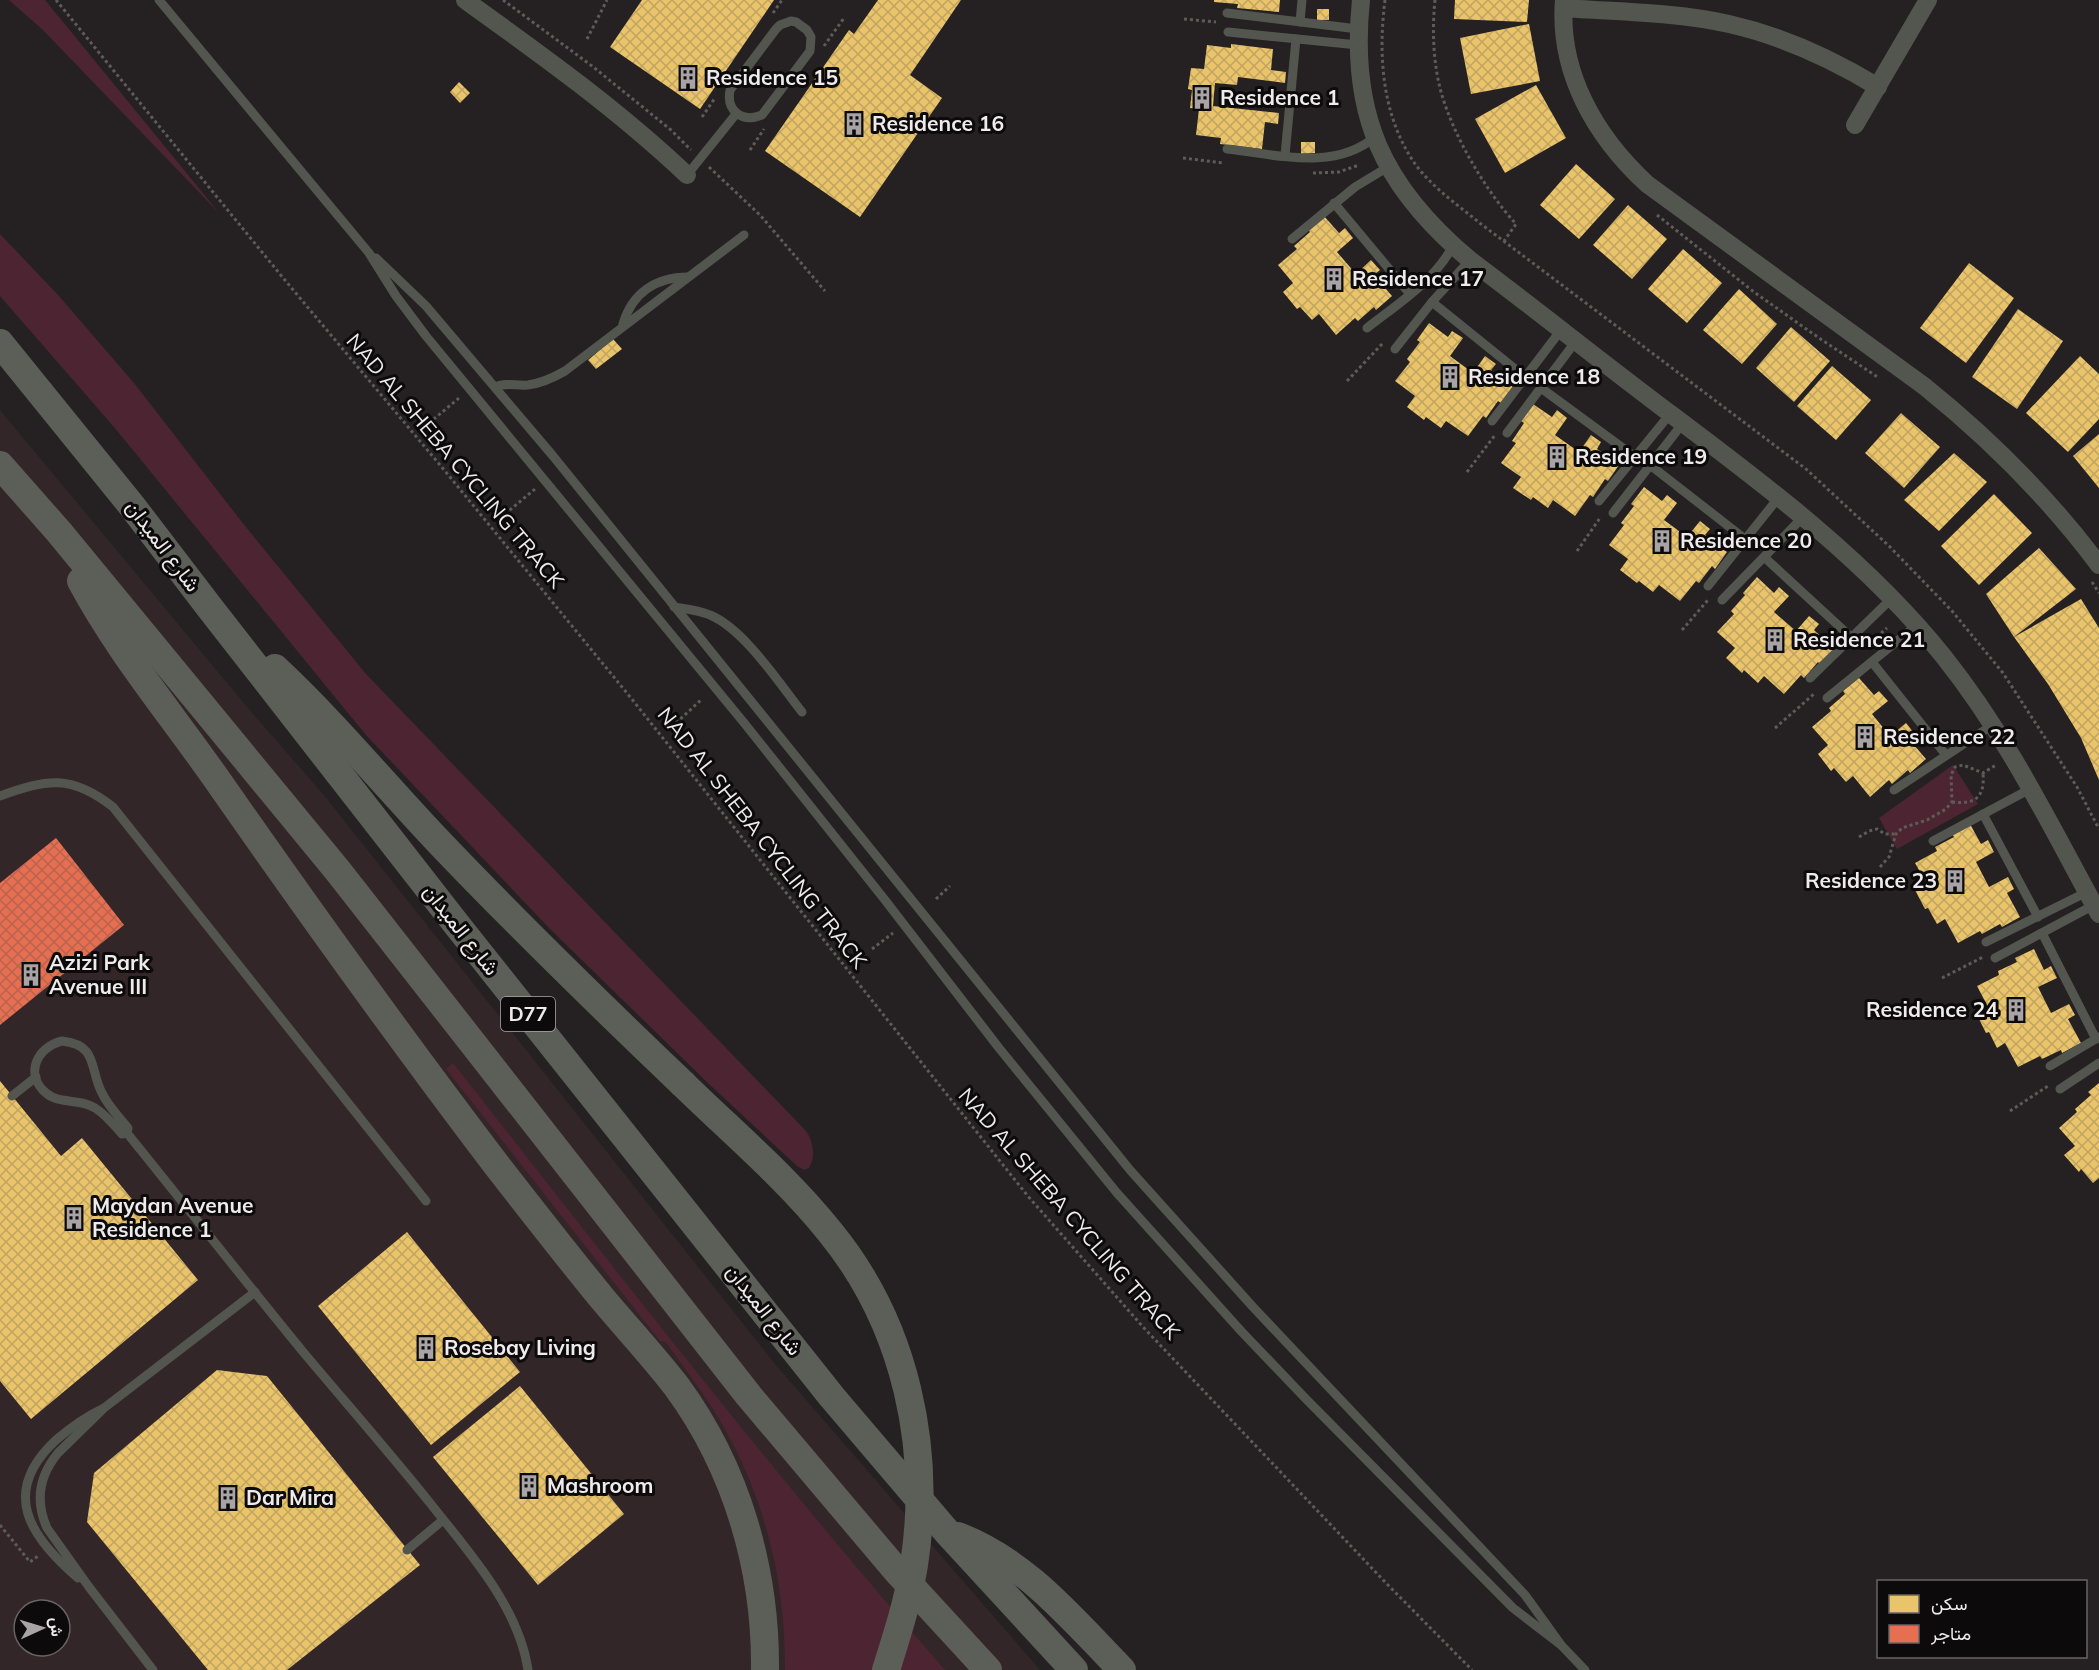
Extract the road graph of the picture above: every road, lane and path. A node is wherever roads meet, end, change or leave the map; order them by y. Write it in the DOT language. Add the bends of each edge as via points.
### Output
graph roads {
  1 [pos="56,0"];
  2 [pos="159,0"];
  3 [pos="465,0"];
  4 [pos="608,0"];
  5 [pos="1302,0"];
  6 [pos="1361,0"];
  7 [pos="1385,0"];
  8 [pos="1435,0"];
  9 [pos="1928,0"];
  10 [pos="1564,4"];
  11 [pos="1227,14"];
  12 [pos="1300,22"];
  13 [pos="1228,33"];
  14 [pos="1358,37"];
  15 [pos="587,39"];
  16 [pos="1296,39"];
  17 [pos="1878,87"];
  18 [pos="736,114"];
  19 [pos="1855,125"];
  20 [pos="1375,137"];
  21 [pos="1227,149"];
  22 [pos="1285,155"];
  23 [pos="1388,167"];
  24 [pos="687,175"];
  25 [pos="1334,203"];
  26 [pos="744,235"];
  27 [pos="1292,238"];
  28 [pos="1504,241"];
  29 [pos="1454,246"];
  30 [pos="369,253"];
  31 [pos="1470,260"];
  32 [pos="688,277"];
  33 [pos="1410,294"];
  34 [pos="1431,302"];
  35 [pos="623,325"];
  36 [pos="1367,328"];
  37 [pos="1561,330"];
  38 [pos="1576,341"];
  39 [pos="0,344"];
  40 [pos="1395,349"];
  41 [pos="1525,377"];
  42 [pos="495,387"];
  43 [pos="1541,388"];
  44 [pos="469,389"];
  45 [pos="1677,418"];
  46 [pos="1492,421"];
  47 [pos="429,423"];
  48 [pos="1507,433"];
  49 [pos="1635,457"];
  50 [pos="0,465"];
  51 [pos="1650,465"];
  52 [pos="545,480"];
  53 [pos="1779,497"];
  54 [pos="1599,501"];
  55 [pos="1612,513"];
  56 [pos="505,514"];
  57 [pos="1803,517"];
  58 [pos="59,532"];
  59 [pos="1745,539"];
  60 [pos="1764,557"];
  61 [pos="2099,565"];
  62 [pos="1708,586"];
  63 [pos="1892,598"];
  64 [pos="1722,600"];
  65 [pos="674,607"];
  66 [pos="210,608"];
  67 [pos="1917,625"];
  68 [pos="1852,638"];
  69 [pos="1872,662"];
  70 [pos="1810,678"];
  71 [pos="1827,698"];
  72 [pos="702,699"];
  73 [pos="802,712"];
  74 [pos="676,723"];
  75 [pos="1994,724"];
  76 [pos="2013,754"];
  77 [pos="1947,755"];
  78 [pos="1983,773"];
  79 [pos="2032,788"];
  80 [pos="1894,790"];
  81 [pos="0,796"];
  82 [pos="1952,802"];
  83 [pos="1983,814"];
  84 [pos="2099,829"];
  85 [pos="1896,834"];
  86 [pos="1860,837"];
  87 [pos="1933,841"];
  88 [pos="1880,867"];
  89 [pos="950,886"];
  90 [pos="936,898"];
  91 [pos="2093,904"];
  92 [pos="2038,917"];
  93 [pos="904,925"];
  94 [pos="2042,933"];
  95 [pos="1986,942"];
  96 [pos="872,949"];
  97 [pos="1995,957"];
  98 [pos="2098,1038"];
  99 [pos="2099,1063"];
  100 [pos="2050,1066"];
  101 [pos="36,1077"];
  102 [pos="2060,1089"];
  103 [pos="12,1096"];
  104 [pos="127,1133"];
  105 [pos="426,1201"];
  106 [pos="255,1292"];
  107 [pos="104,1408"];
  108 [pos="443,1520"];
  109 [pos="0,1525"];
  110 [pos="947,1532"];
  111 [pos="48,1548"];
  112 [pos="407,1550"];
  113 [pos="89,1587"];
  114 [pos="1561,1645"];
  115 [pos="153,1670"];
  116 [pos="528,1670"];
  117 [pos="765,1670"];
  118 [pos="886,1670"];
  119 [pos="988,1670"];
  120 [pos="1074,1670"];
  121 [pos="1122,1670"];
  122 [pos="1472,1670"];
  123 [pos="1585,1670"];
  1 -- 122 [label="path, NAD AL SHEBA CYCLING TRACK" via="631,698 1034,1203 1143,1327"];
  2 -- 30 [label="lane"];
  3 -- 24 [label="street" via="607,104"];
  4 -- 15 [label="path"];
  5 -- 12 [label="lane"];
  6 -- 14 [label="street"];
  7 -- 28 [label="path" via="1383,69 1398,131 1414,162 1441,191"];
  8 -- 28 [label="path" via="1434,53 1441,91 1487,187 1516,224"];
  9 -- 17 [label="street"];
  10 -- 17 [label="street" via="1729,24 1820,55"];
  10 -- 61 [label="street" via="1566,49 1580,93 1601,133 1630,168 1959,414 2025,476"];
  11 -- 12 [label="lane"];
  12 -- 14 [label="lane"];
  13 -- 16 [label="lane"];
  14 -- 16 [label="lane"];
  14 -- 20 [label="street" via="1364,102"];
  16 -- 22 [label="lane"];
  17 -- 19 [label="street"];
  18 -- 18 [label="lane" via="728,99 735,82 780,25 791,21 803,26 811,37 810,51 774,100 762,115 745,118"];
  18 -- 24 [label="lane"];
  20 -- 22 [label="lane" via="1360,148 1332,158"];
  20 -- 23 [label="street"];
  21 -- 22 [label="lane"];
  23 -- 25 [label="lane"];
  23 -- 29 [label="street" via="1415,207"];
  25 -- 27 [label="lane"];
  25 -- 33 [label="lane"];
  26 -- 32 [label="lane"];
  28 -- 84 [label="path" via="1806,469 1889,546 1952,611 2003,673"];
  29 -- 31 [label="street"];
  29 -- 33 [label="lane" via="1434,274"];
  30 -- 42 [label="lane" via="420,300"];
  30 -- 44 [label="lane" via="411,316"];
  31 -- 34 [label="lane"];
  31 -- 37 [label="street"];
  32 -- 35 [label="lane"];
  32 -- 35 [label="lane" via="659,281 643,292 630,307"];
  33 -- 36 [label="lane"];
  34 -- 40 [label="lane"];
  34 -- 41 [label="lane"];
  35 -- 42 [label="lane" via="554,377 528,385"];
  37 -- 38 [label="street"];
  37 -- 41 [label="lane"];
  38 -- 43 [label="lane"];
  38 -- 45 [label="street"];
  39 -- 66 [label="main road, شارع الميدان / D77"];
  41 -- 46 [label="lane"];
  42 -- 65 [label="lane"];
  43 -- 48 [label="lane"];
  43 -- 49 [label="lane"];
  44 -- 47 [label="path"];
  44 -- 52 [label="lane"];
  45 -- 49 [label="lane"];
  45 -- 51 [label="lane"];
  45 -- 53 [label="street"];
  49 -- 54 [label="lane"];
  50 -- 58 [label="main road, D77"];
  51 -- 55 [label="lane"];
  51 -- 59 [label="lane"];
  52 -- 56 [label="path"];
  52 -- 93 [label="lane"];
  53 -- 57 [label="street"];
  53 -- 59 [label="lane"];
  57 -- 60 [label="lane"];
  57 -- 63 [label="street"];
  58 -- 117 [label="main road" via="74,567 110,628 344,958 502,1172 697,1417 728,1478 750,1542 763,1609"];
  58 -- 119 [label="main road, D77" via="338,871 749,1396"];
  59 -- 62 [label="lane"];
  60 -- 64 [label="lane"];
  60 -- 68 [label="lane"];
  63 -- 67 [label="street"];
  63 -- 68 [label="lane"];
  65 -- 73 [label="lane" via="711,615 729,627 751,648"];
  65 -- 114 [label="lane" via="1130,1170 1253,1307 1525,1594"];
  66 -- 110 [label="main road, شارع الميدان / D77" via="832,1397"];
  66 -- 118 [label="main road, bridge" via="289,680 499,904 796,1194 832,1233 867,1286 904,1375 920,1469 918,1533 907,1598"];
  67 -- 69 [label="lane"];
  67 -- 75 [label="street"];
  68 -- 70 [label="lane"];
  69 -- 71 [label="lane"];
  69 -- 77 [label="lane"];
  72 -- 74 [label="path"];
  75 -- 76 [label="street"];
  75 -- 77 [label="lane"];
  76 -- 78 [label="path"];
  76 -- 79 [label="street"];
  77 -- 80 [label="lane"];
  78 -- 82 [label="path" via="1981,794 1972,801"];
  78 -- 82 [label="path" via="1963,765 1955,767 1951,775"];
  79 -- 83 [label="lane"];
  79 -- 91 [label="street"];
  81 -- 105 [label="lane" via="40,783 59,783 78,786 113,807"];
  82 -- 85 [label="path" via="1927,820"];
  83 -- 87 [label="lane"];
  83 -- 92 [label="lane"];
  85 -- 86 [label="path" via="1877,829"];
  85 -- 88 [label="path"];
  89 -- 90 [label="path"];
  91 -- 92 [label="lane"];
  91 -- 94 [label="lane"];
  92 -- 95 [label="lane"];
  93 -- 96 [label="path"];
  93 -- 114 [label="lane" via="1117,1193 1225,1314 1513,1608"];
  94 -- 97 [label="lane"];
  94 -- 98 [label="lane"];
  98 -- 100 [label="lane"];
  99 -- 102 [label="lane"];
  101 -- 103 [label="lane"];
  101 -- 104 [label="lane" via="48,1095 96,1108 122,1134"];
  101 -- 104 [label="lane" via="38,1057 52,1043 73,1042 83,1047 90,1056 101,1093 128,1128"];
  104 -- 106 [label="lane"];
  106 -- 107 [label="lane"];
  106 -- 108 [label="lane"];
  107 -- 111 [label="lane" via="65,1432 43,1451 30,1470 25,1506 34,1530"];
  107 -- 113 [label="lane" via="52,1461 40,1489 40,1509 46,1528"];
  108 -- 112 [label="lane"];
  108 -- 116 [label="lane" via="509,1612"];
  109 -- 111 [label="path" via="30,1562"];
  110 -- 120 [label="main road, شارع الميدان / D77"];
  110 -- 121 [label="main road" via="994,1552 1015,1567"];
  111 -- 113 [label="lane"];
  113 -- 115 [label="lane"];
  114 -- 123 [label="lane"];
}
